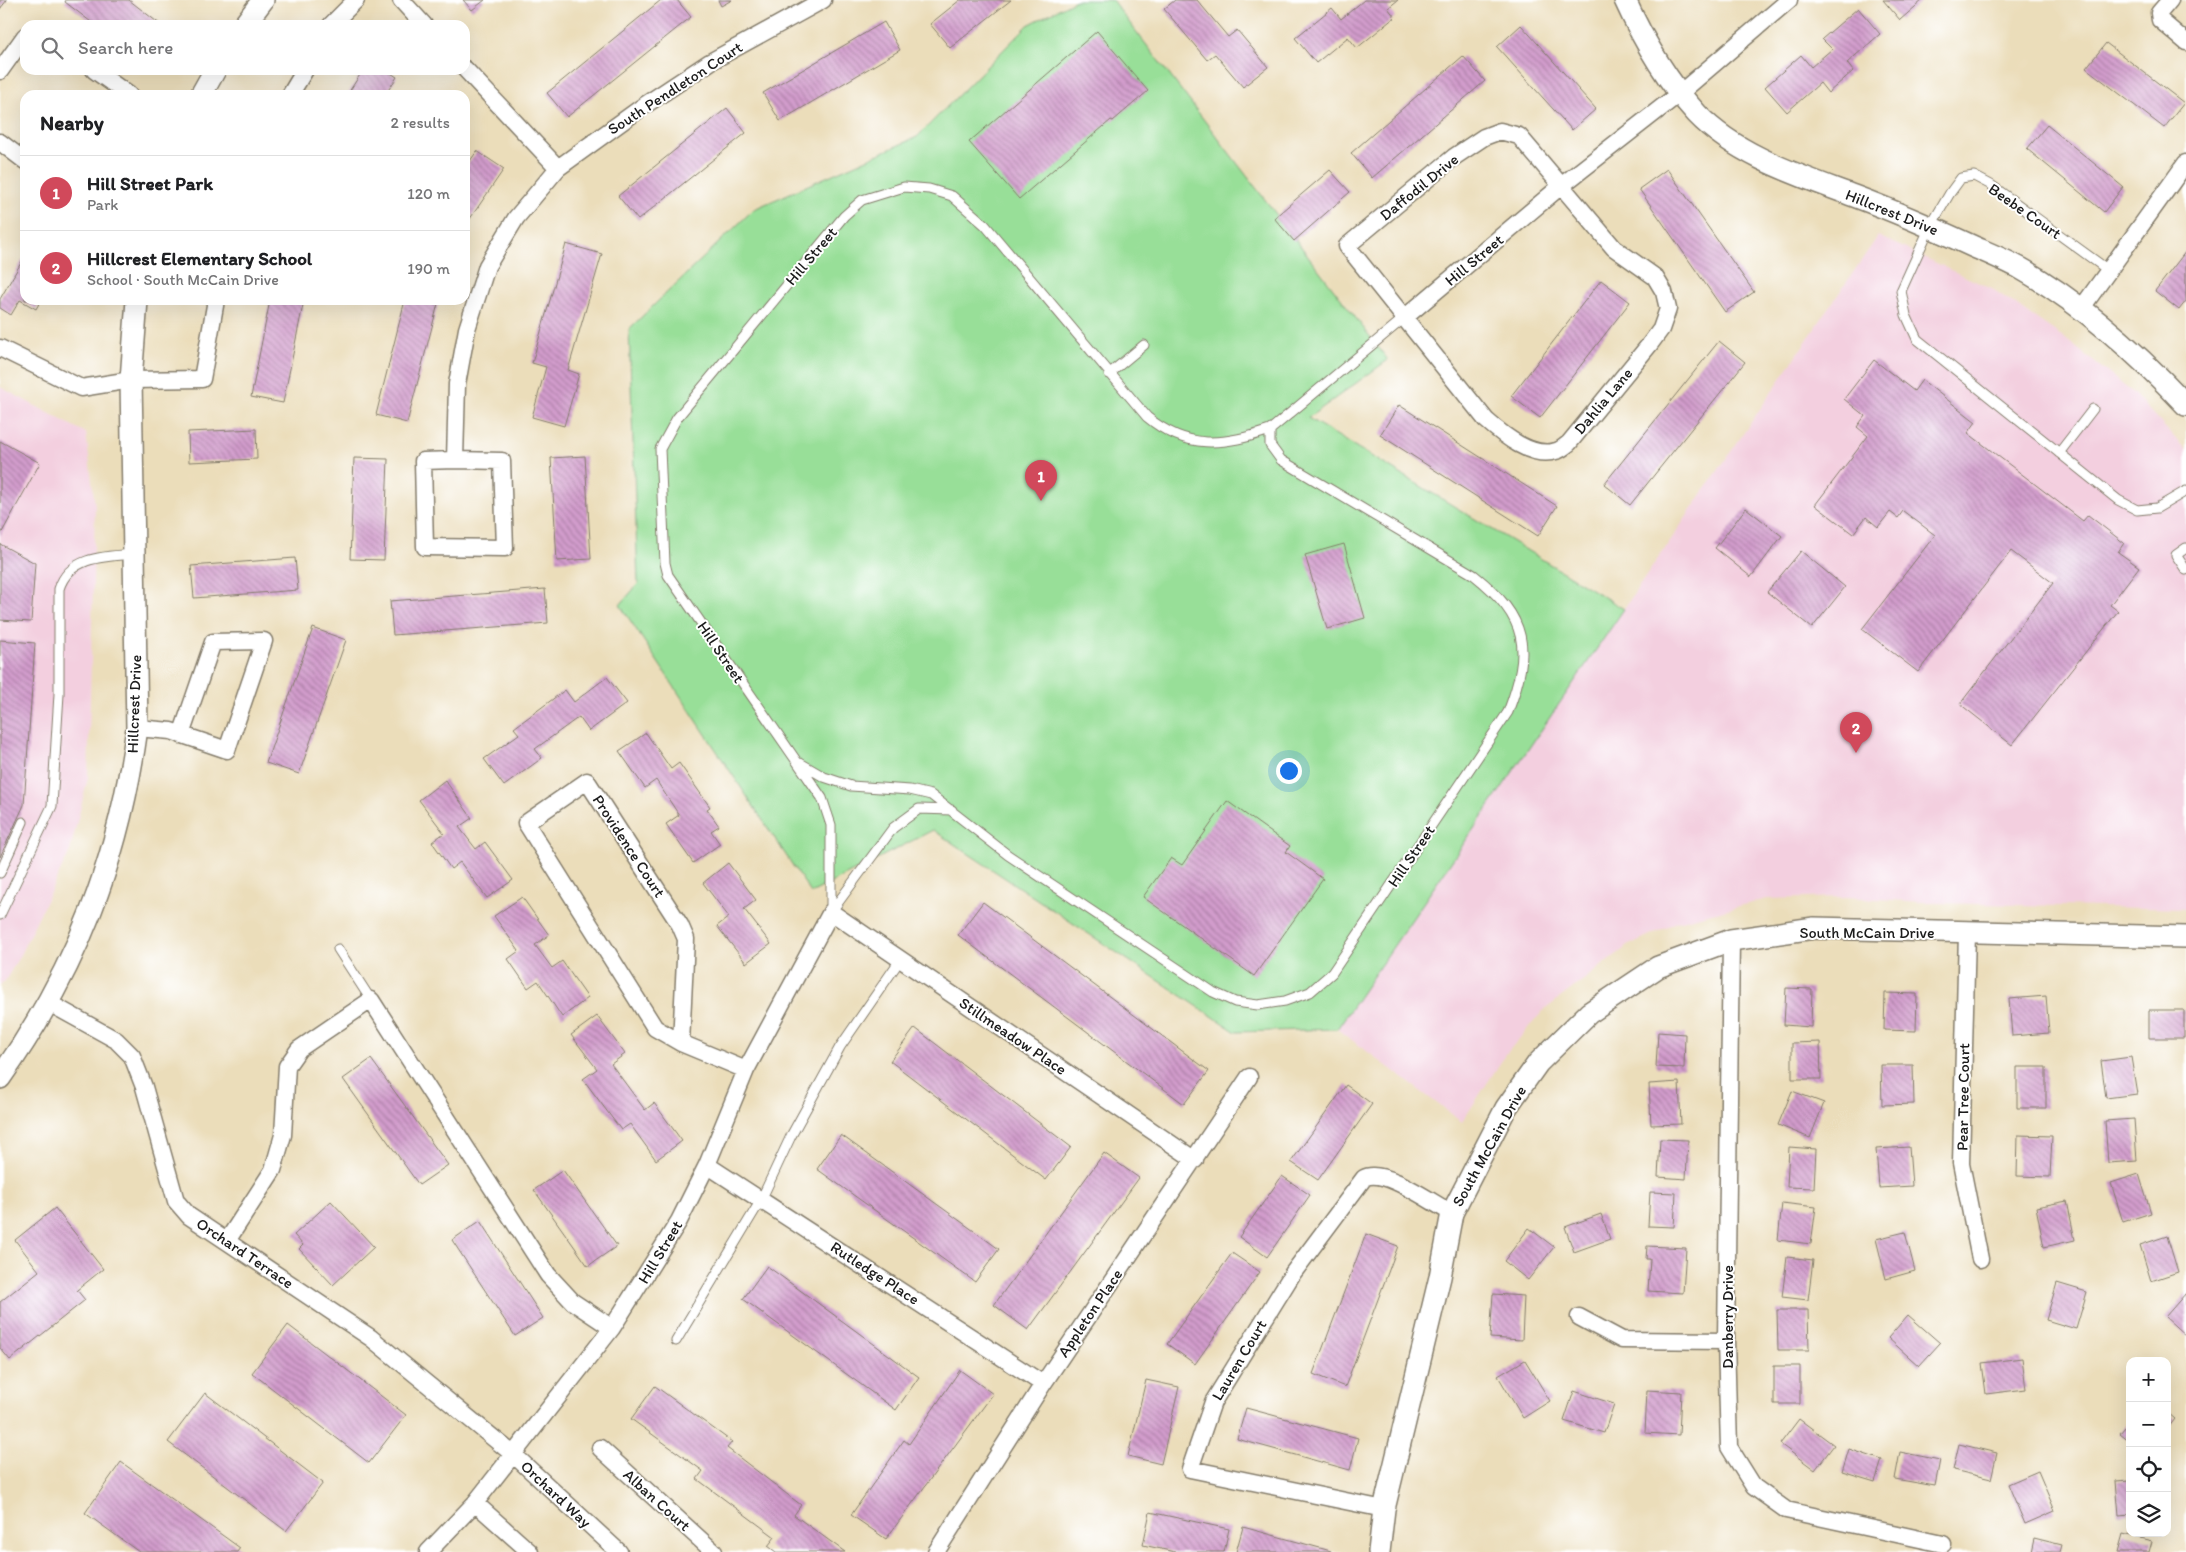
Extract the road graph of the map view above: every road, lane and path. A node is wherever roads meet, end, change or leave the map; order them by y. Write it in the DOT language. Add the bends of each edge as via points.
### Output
graph roads {
  1 [pos="263,0"];
  2 [pos="356,0"];
  3 [pos="401,0"];
  4 [pos="823,0"];
  5 [pos="1625,0"];
  6 [pos="1789,0"];
  7 [pos="2170,0"];
  8 [pos="248,20"];
  9 [pos="336,20"];
  10 [pos="419,20"];
  11 [pos="2186,42"];
  12 [pos="20,43"];
  13 [pos="0,72"];
  14 [pos="470,74"];
  15 [pos="101,75"];
  16 [pos="212,75"];
  17 [pos="302,75"];
  18 [pos="122,90"];
  19 [pos="204,90"];
  20 [pos="293,90"];
  21 [pos="1680,93"];
  22 [pos="0,142"];
  23 [pos="20,157"];
  24 [pos="2186,163"];
  25 [pos="558,168"];
  26 [pos="1561,186"];
  27 [pos="1930,227"];
  28 [pos="2108,270"];
  29 [pos="137,305"];
  30 [pos="215,305"];
  31 [pos="2081,309"];
  32 [pos="1403,319"];
  33 [pos="1144,345"];
  34 [pos="0,348"];
  35 [pos="1109,374"];
  36 [pos="131,380"];
  37 [pos="2186,405"];
  38 [pos="2093,409"];
  39 [pos="1270,430"];
  40 [pos="2059,453"];
  41 [pos="455,460"];
  42 [pos="2186,491"];
  43 [pos="2186,548"];
  44 [pos="135,554"];
  45 [pos="2186,570"];
  46 [pos="137,728"];
  47 [pos="181,735"];
  48 [pos="795,760"];
  49 [pos="952,810"];
  50 [pos="23,822"];
  51 [pos="0,873"];
  52 [pos="831,912"];
  53 [pos="0,916"];
  54 [pos="1967,933"];
  55 [pos="2186,937"];
  56 [pos="1731,940"];
  57 [pos="338,949"];
  58 [pos="900,960"];
  59 [pos="371,1000"];
  60 [pos="49,1003"];
  61 [pos="680,1043"];
  62 [pos="746,1070"];
  63 [pos="1249,1077"];
  64 [pos="0,1078"];
  65 [pos="1195,1160"];
  66 [pos="707,1165"];
  67 [pos="761,1200"];
  68 [pos="1452,1213"];
  69 [pos="227,1241"];
  70 [pos="1980,1259"];
  71 [pos="1579,1317"];
  72 [pos="612,1328"];
  73 [pos="676,1341"];
  74 [pos="1726,1341"];
  75 [pos="1043,1384"];
  76 [pos="600,1448"];
  77 [pos="514,1455"];
  78 [pos="475,1503"];
  79 [pos="1384,1509"];
  80 [pos="1943,1544"];
  81 [pos="428,1552"];
  82 [pos="530,1552"];
  83 [pos="619,1552"];
  84 [pos="714,1552"];
  85 [pos="936,1552"];
  86 [pos="1379,1552"];
  1 -- 8 [label="street"];
  2 -- 9 [label="street"];
  3 -- 10 [label="street"];
  4 -- 25 [label="street, South Pendleton Court" via="710,62"];
  5 -- 21 [label="street, Hillcrest Drive" via="1655,60"];
  6 -- 21 [label="street, Hill Street"];
  7 -- 11 [label="street" via="2160,13 2160,20"];
  12 -- 13 [label="street"];
  14 -- 25 [label="street"];
  15 -- 18 [label="street"];
  16 -- 19 [label="street"];
  17 -- 20 [label="street"];
  21 -- 26 [label="street, Hill Street"];
  21 -- 27 [label="street, Hillcrest Drive" via="1698,116 1750,153 1784,170"];
  22 -- 23 [label="street"];
  24 -- 28 [label="street"];
  25 -- 41 [label="street, South Pendleton Court" via="516,218 487,266 467,328 456,384"];
  26 -- 32 [label="street, Hill Street"];
  26 -- 32 [label="street, Daffodil Drive" via="1519,136 1500,131 1484,137 1454,157 1347,246"];
  26 -- 32 [label="street, Dahlia Lane" via="1614,248 1656,277 1668,309 1661,329 1650,344 1569,443 1558,451 1545,453 1522,446 1503,435 1486,420"];
  27 -- 28 [label="lane, Beebe Court" via="1961,178 1974,176"];
  27 -- 31 [label="street, Hillcrest Drive" via="2020,268"];
  27 -- 40 [label="lane, Beebe Court" via="1901,291 1906,315 1917,339"];
  28 -- 31 [label="street"];
  29 -- 36 [label="street, Hillcrest Drive"];
  30 -- 36 [label="street" via="202,379"];
  31 -- 37 [label="street, Hillcrest Drive"];
  32 -- 39 [label="lane, Hill Street"];
  33 -- 35 [label="lane"];
  34 -- 36 [label="street" via="81,388"];
  35 -- 39 [label="lane, Hill Street" via="1147,417 1164,430 1188,440 1215,444"];
  35 -- 48 [label="lane, Hill Street" via="971,210 952,196 929,189 904,187 862,200 844,216 676,418 660,449 668,575"];
  36 -- 44 [label="street, Hillcrest Drive"];
  38 -- 40 [label="lane"];
  39 -- 49 [label="lane, Hill Street" via="1270,445 1282,460 1474,575 1495,592 1509,608 1520,632 1523,658 1508,712 1332,973 1310,992 1285,1001 1258,1005 1235,1002 1213,992 1008,855"];
  40 -- 42 [label="lane, Beebe Court" via="2118,500 2137,510 2157,508"];
  41 -- 41 [label="street" via="423,461 425,547 505,548 502,461"];
  43 -- 45 [label="lane" via="2176,555"];
  44 -- 46 [label="street, Hillcrest Drive"];
  44 -- 53 [label="lane" via="89,560 71,568 62,577 52,806"];
  46 -- 47 [label="street"];
  46 -- 60 [label="street, Hillcrest Drive" via="120,824 78,945"];
  47 -- 47 [label="street" via="227,750 264,641 212,642"];
  48 -- 49 [label="lane, Hill Street" via="824,777 851,786 910,790 931,795"];
  48 -- 52 [label="lane, Hill Street" via="822,798 831,825"];
  49 -- 52 [label="lane, Hill Street" via="919,809 893,828"];
  50 -- 51 [label="lane"];
  52 -- 58 [label="street, Stillmeadow Place"];
  52 -- 62 [label="street, Hill Street"];
  54 -- 55 [label="street, South McCain Drive"];
  54 -- 56 [label="street, South McCain Drive" via="1814,928"];
  54 -- 70 [label="street, Pear Tree Court" via="1961,1163"];
  56 -- 68 [label="street, South McCain Drive" via="1658,967 1589,1013 1538,1063 1506,1108"];
  56 -- 74 [label="street, Danberry Drive"];
  57 -- 59 [label="lane"];
  58 -- 65 [label="street, Stillmeadow Place"];
  58 -- 67 [label="lane" via="840,1047 791,1136"];
  59 -- 69 [label="street" via="299,1049 287,1066 283,1135 273,1170"];
  59 -- 72 [label="street" via="548,1275 573,1302"];
  60 -- 64 [label="street, Hillcrest Drive"];
  60 -- 69 [label="street, Orchard Terrace" via="116,1040 132,1056 176,1201 189,1216"];
  61 -- 61 [label="street, Providence Court" via="655,1028 526,823 587,781 686,939"];
  61 -- 62 [label="street, Providence Court"];
  62 -- 66 [label="street, Hill Street"];
  63 -- 65 [label="street, Appleton Place"];
  65 -- 75 [label="street, Appleton Place"];
  66 -- 67 [label="street, Rutledge Place"];
  66 -- 72 [label="street, Hill Street" via="679,1221"];
  67 -- 73 [label="lane"];
  67 -- 75 [label="street, Rutledge Place"];
  68 -- 79 [label="street, South McCain Drive" via="1440,1278"];
  68 -- 79 [label="street, Lauren Court" via="1386,1177 1370,1175 1364,1178 1293,1273 1217,1394 1190,1469"];
  69 -- 77 [label="street, Orchard Terrace" via="371,1338"];
  71 -- 74 [label="street" via="1622,1340"];
  72 -- 77 [label="street, Hill Street"];
  74 -- 80 [label="street, Danberry Drive" via="1730,1448 1754,1487 1786,1510"];
  75 -- 85 [label="street, Appleton Place"];
  76 -- 84 [label="street, Alban Court"];
  77 -- 78 [label="street, Hill Street"];
  77 -- 83 [label="street, Orchard Way"];
  78 -- 81 [label="street, Hill Street"];
  78 -- 82 [label="street"];
  79 -- 86 [label="street, South McCain Drive"];
}
